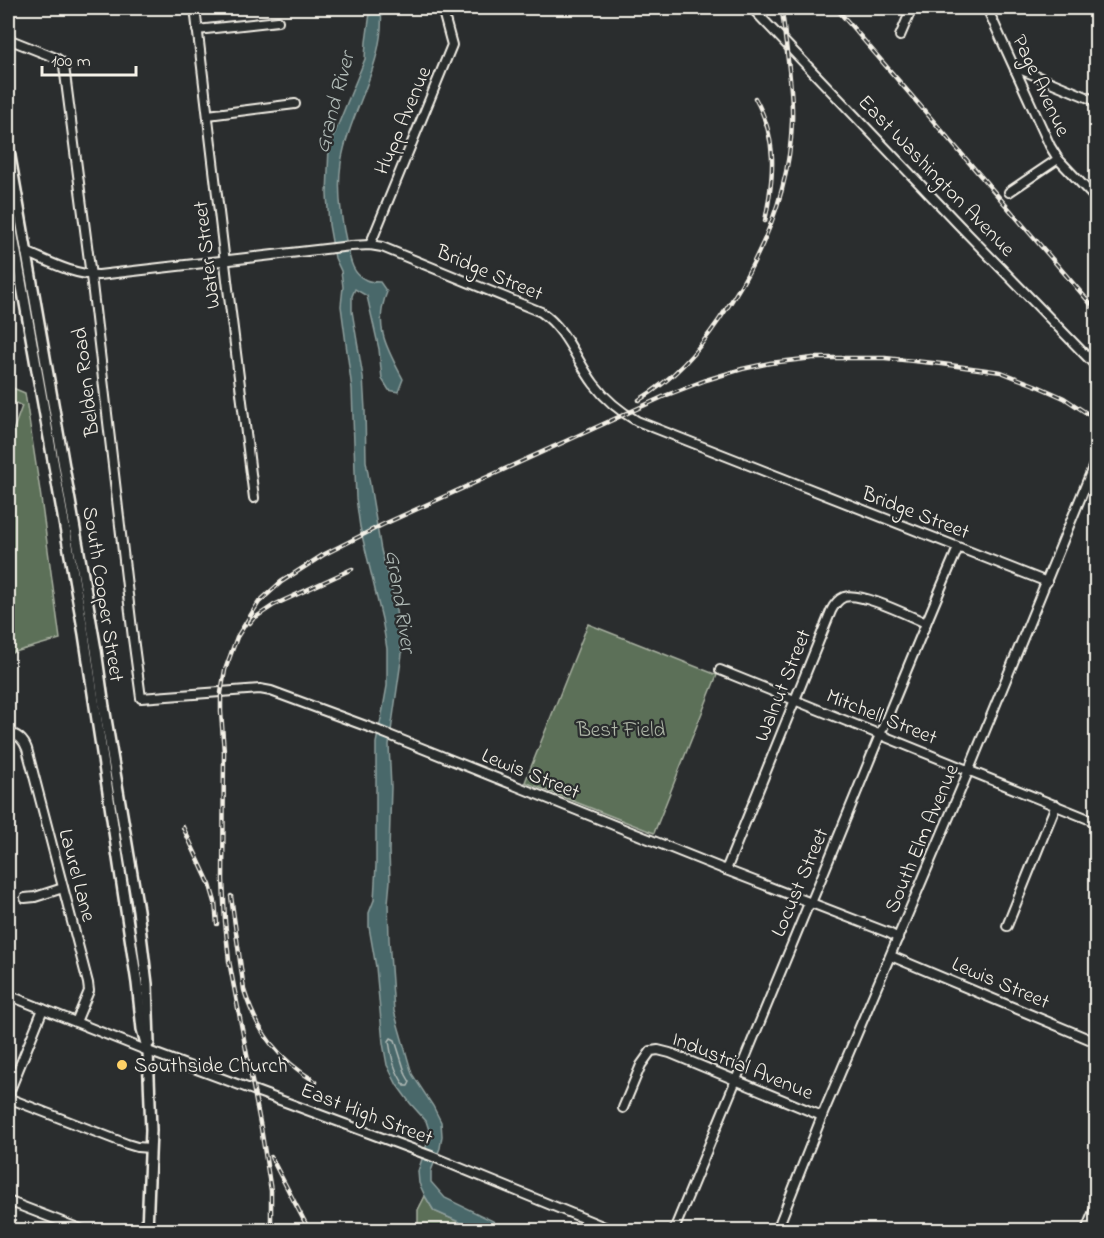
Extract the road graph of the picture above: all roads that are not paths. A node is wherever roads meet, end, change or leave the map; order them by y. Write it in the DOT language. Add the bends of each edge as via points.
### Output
graph roads {
  1 [pos="195,8"];
  2 [pos="442,8"];
  3 [pos="752,8"];
  4 [pos="912,8"];
  5 [pos="987,8"];
  6 [pos="278,21"];
  7 [pos="197,30"];
  8 [pos="900,36"];
  9 [pos="8,39"];
  10 [pos="1015,70"];
  11 [pos="1096,101"];
  12 [pos="295,104"];
  13 [pos="208,116"];
  14 [pos="8,145"];
  15 [pos="1058,159"];
  16 [pos="1009,192"];
  17 [pos="1096,199"];
  18 [pos="8,208"];
  19 [pos="370,245"];
  20 [pos="11,246"];
  21 [pos="26,252"];
  22 [pos="225,261"];
  23 [pos="90,275"];
  24 [pos="1096,366"];
  25 [pos="1096,460"];
  26 [pos="254,498"];
  27 [pos="958,548"];
  28 [pos="1047,582"];
  29 [pos="926,623"];
  30 [pos="720,670"];
  31 [pos="141,698"];
  32 [pos="795,701"];
  33 [pos="8,733"];
  34 [pos="881,735"];
  35 [pos="969,770"];
  36 [pos="1056,805"];
  37 [pos="1096,822"];
  38 [pos="726,870"];
  39 [pos="63,888"];
  40 [pos="25,898"];
  41 [pos="811,903"];
  42 [pos="1007,926"];
  43 [pos="898,938"];
  44 [pos="891,956"];
  45 [pos="8,995"];
  46 [pos="43,1009"];
  47 [pos="76,1022"];
  48 [pos="1096,1042"];
  49 [pos="147,1051"];
  50 [pos="736,1080"];
  51 [pos="8,1097"];
  52 [pos="623,1108"];
  53 [pos="822,1116"];
  54 [pos="150,1148"];
  55 [pos="8,1201"];
  56 [pos="1096,1206"];
  57 [pos="83,1230"];
  58 [pos="147,1230"];
  59 [pos="612,1230"];
  60 [pos="674,1230"];
  61 [pos="777,1230"];
  62 [pos="1086,1230"];
  1 -- 7 [label="street, Water Street"];
  2 -- 19 [label="street, Hupp Avenue" via="452,45"];
  3 -- 24 [label="street, East Washington Avenue"];
  4 -- 8 [label="street"];
  5 -- 10 [label="street, Page Avenue"];
  6 -- 7 [label="street"];
  7 -- 13 [label="street, Water Street"];
  9 -- 23 [label="street, Belden Road" via="63,63"];
  10 -- 11 [label="street"];
  10 -- 15 [label="street, Page Avenue"];
  12 -- 13 [label="street"];
  13 -- 22 [label="street, Water Street"];
  14 -- 21 [label="main road, South Cooper Street"];
  15 -- 16 [label="street"];
  15 -- 17 [label="street, Page Avenue"];
  18 -- 20 [label="main road, South Cooper Street"];
  19 -- 22 [label="street, Bridge Street"];
  19 -- 27 [label="street, Bridge Street" via="542,312 559,327 604,397 637,422"];
  20 -- 21 [label="main road"];
  20 -- 49 [label="main road, South Cooper Street" via="84,634"];
  21 -- 23 [label="street, Bridge Street"];
  21 -- 49 [label="main road, South Cooper Street" via="138,910 147,984"];
  22 -- 23 [label="street, Bridge Street"];
  22 -- 26 [label="street, Water Street"];
  23 -- 31 [label="street, Belden Road"];
  25 -- 28 [label="street, South Elm Avenue"];
  27 -- 28 [label="street, Bridge Street"];
  27 -- 29 [label="street, Locust Street"];
  28 -- 35 [label="street, South Elm Avenue"];
  29 -- 32 [label="street, Walnut Street" via="867,599 843,597 831,611"];
  29 -- 34 [label="street, Locust Street"];
  30 -- 32 [label="street, Mitchell Street"];
  31 -- 38 [label="street, Lewis Street" via="260,689 284,695"];
  32 -- 34 [label="street, Mitchell Street"];
  32 -- 38 [label="street, Walnut Street"];
  33 -- 39 [label="street, Laurel Lane" via="26,744"];
  34 -- 35 [label="street, Mitchell Street"];
  34 -- 41 [label="street, Locust Street"];
  35 -- 36 [label="street, Mitchell Street"];
  35 -- 43 [label="street, South Elm Avenue"];
  36 -- 37 [label="street, Mitchell Street"];
  36 -- 42 [label="street"];
  38 -- 41 [label="street, Lewis Street"];
  39 -- 40 [label="street"];
  39 -- 47 [label="street, Laurel Lane" via="88,984"];
  41 -- 43 [label="street, Lewis Street"];
  41 -- 50 [label="street, Locust Street"];
  43 -- 44 [label="street, South Elm Avenue"];
  44 -- 48 [label="street, Lewis Street"];
  44 -- 53 [label="street, South Elm Avenue"];
  45 -- 46 [label="street, East High Street"];
  46 -- 47 [label="street, East High Street"];
  46 -- 51 [label="street"];
  47 -- 49 [label="street, East High Street"];
  49 -- 54 [label="main road, South Cooper Street"];
  49 -- 59 [label="street, East High Street" via="411,1149"];
  50 -- 52 [label="street, Industrial Avenue" via="670,1053 651,1051"];
  50 -- 53 [label="street, Industrial Avenue"];
  50 -- 60 [label="street, Locust Street"];
  51 -- 54 [label="street" via="127,1144"];
  53 -- 61 [label="street, South Elm Avenue"];
  54 -- 58 [label="main road, South Cooper Street"];
  55 -- 57 [label="street"];
  56 -- 62 [label="street"];
}
